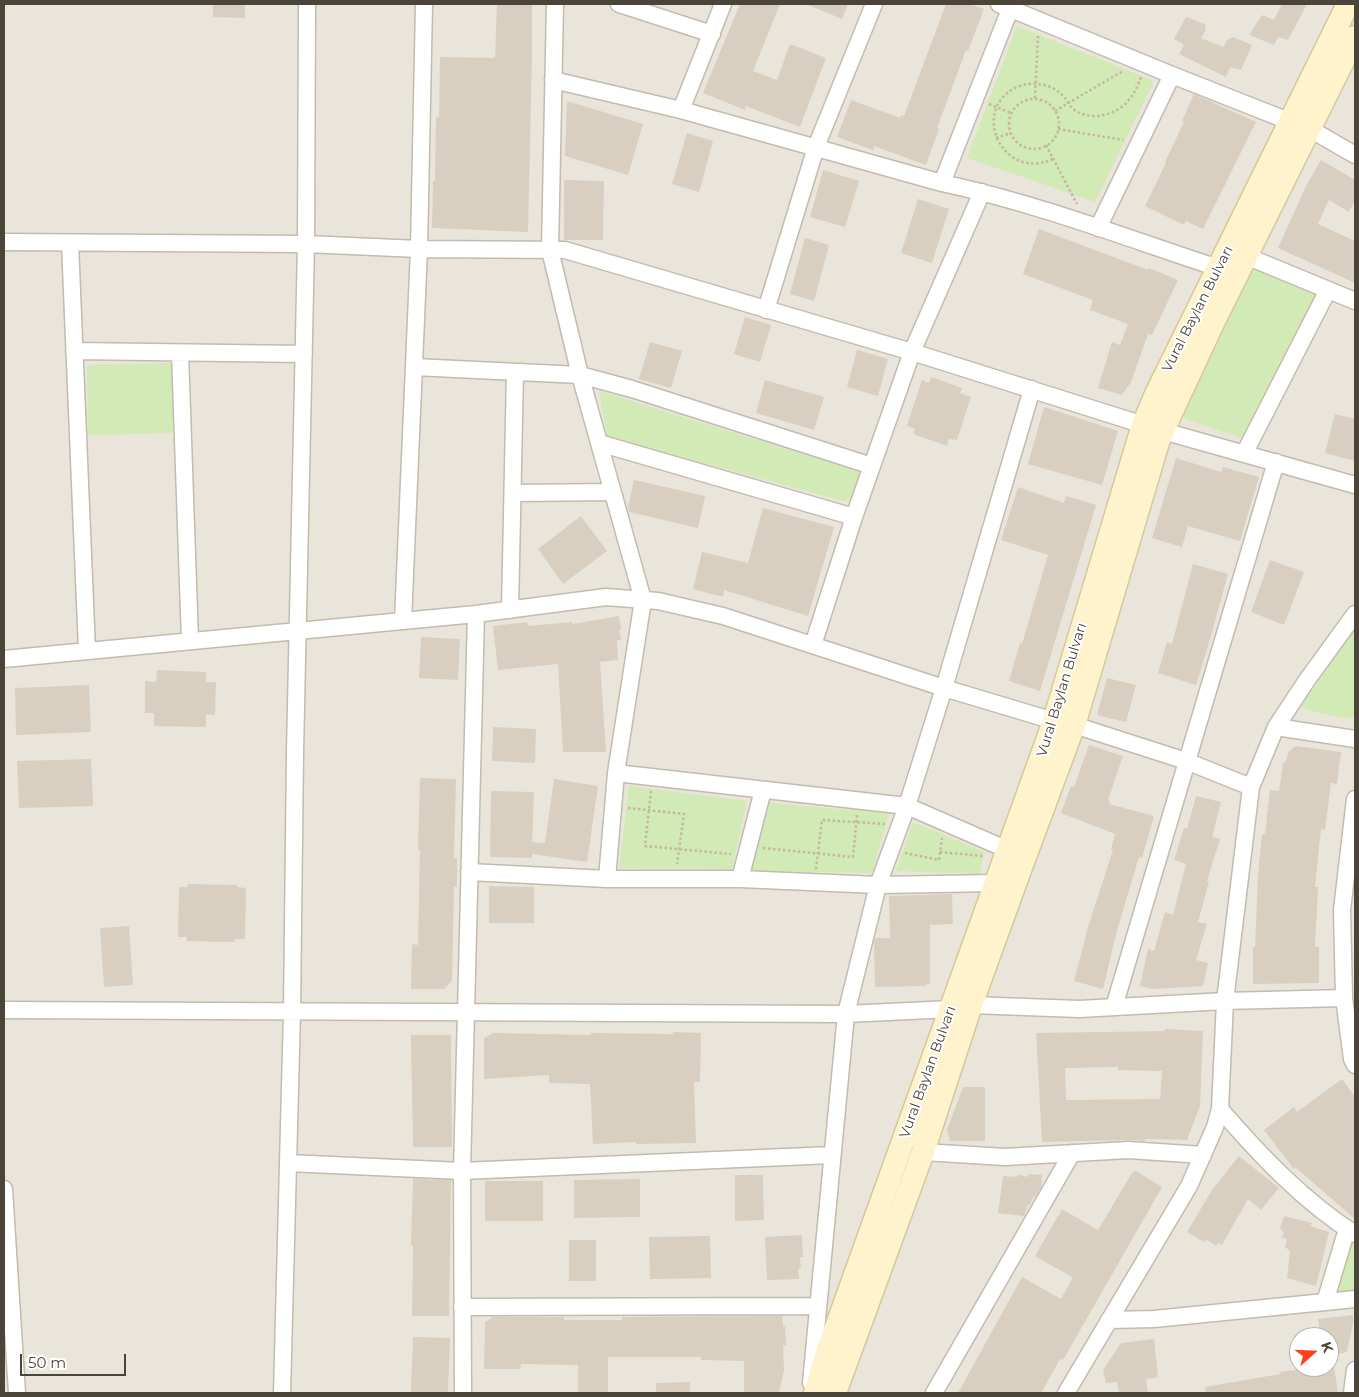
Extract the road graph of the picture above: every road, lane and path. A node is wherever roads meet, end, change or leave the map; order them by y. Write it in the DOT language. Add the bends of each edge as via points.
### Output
graph roads {
  1 [pos="307,4"];
  2 [pos="424,4"];
  3 [pos="555,4"];
  4 [pos="619,4"];
  5 [pos="723,4"];
  6 [pos="874,4"];
  7 [pos="1348,4"];
  8 [pos="1007,5"];
  9 [pos="1038,20"];
  10 [pos="712,34"];
  11 [pos="1355,37"];
  12 [pos="1142,63"];
  13 [pos="1172,76"];
  14 [pos="553,80"];
  15 [pos="1036,84"];
  16 [pos="975,99"];
  17 [pos="1035,99"];
  18 [pos="1068,102"];
  19 [pos="997,108"];
  20 [pos="681,110"];
  21 [pos="1055,111"];
  22 [pos="1011,113"];
  23 [pos="1300,126"];
  24 [pos="1058,129"];
  25 [pos="1011,133"];
  26 [pos="996,138"];
  27 [pos="1140,143"];
  28 [pos="1046,145"];
  29 [pos="816,147"];
  30 [pos="1355,155"];
  31 [pos="1053,159"];
  32 [pos="942,183"];
  33 [pos="982,192"];
  34 [pos="1093,226"];
  35 [pos="4,242"];
  36 [pos="70,242"];
  37 [pos="306,244"];
  38 [pos="419,249"];
  39 [pos="550,250"];
  40 [pos="1246,256"];
  41 [pos="1218,268"];
  42 [pos="1328,290"];
  43 [pos="1355,302"];
  44 [pos="766,310"];
  45 [pos="74,351"];
  46 [pos="912,352"];
  47 [pos="180,353"];
  48 [pos="304,354"];
  49 [pos="414,367"];
  50 [pos="515,372"];
  51 [pos="580,375"];
  52 [pos="1032,389"];
  53 [pos="1153,428"];
  54 [pos="599,443"];
  55 [pos="1244,454"];
  56 [pos="1276,462"];
  57 [pos="872,466"];
  58 [pos="1355,485"];
  59 [pos="613,492"];
  60 [pos="513,493"];
  61 [pos="854,517"];
  62 [pos="643,600"];
  63 [pos="510,610"];
  64 [pos="476,614"];
  65 [pos="1355,614"];
  66 [pos="403,621"];
  67 [pos="299,631"];
  68 [pos="190,641"];
  69 [pos="813,645"];
  70 [pos="88,651"];
  71 [pos="4,659"];
  72 [pos="944,688"];
  73 [pos="1064,723"];
  74 [pos="1276,727"];
  75 [pos="1355,739"];
  76 [pos="1186,762"];
  77 [pos="616,773"];
  78 [pos="1252,787"];
  79 [pos="651,789"];
  80 [pos="763,790"];
  81 [pos="1355,799"];
  82 [pos="907,806"];
  83 [pos="624,808"];
  84 [pos="858,808"];
  85 [pos="649,810"];
  86 [pos="856,822"];
  87 [pos="889,824"];
  88 [pos="943,832"];
  89 [pos="756,847"];
  90 [pos="678,849"];
  91 [pos="1008,850"];
  92 [pos="899,852"];
  93 [pos="940,852"];
  94 [pos="818,853"];
  95 [pos="738,854"];
  96 [pos="987,857"];
  97 [pos="676,868"];
  98 [pos="469,872"];
  99 [pos="816,874"];
  100 [pos="607,879"];
  101 [pos="740,879"];
  102 [pos="996,883"];
  103 [pos="878,885"];
  104 [pos="1349,959"];
  105 [pos="1344,998"];
  106 [pos="1225,1001"];
  107 [pos="961,1007"];
  108 [pos="1114,1007"];
  109 [pos="4,1010"];
  110 [pos="292,1012"];
  111 [pos="466,1013"];
  112 [pos="846,1014"];
  113 [pos="1355,1065"];
  114 [pos="1220,1109"];
  115 [pos="923,1152"];
  116 [pos="1072,1153"];
  117 [pos="832,1155"];
  118 [pos="1203,1155"];
  119 [pos="288,1163"];
  120 [pos="462,1171"];
  121 [pos="4,1189"];
  122 [pos="1351,1231"];
  123 [pos="1355,1299"];
  124 [pos="1325,1302"];
  125 [pos="818,1306"];
  126 [pos="462,1307"];
  127 [pos="1109,1320"];
  128 [pos="1355,1370"];
  129 [pos="17,1393"];
  130 [pos="282,1393"];
  131 [pos="463,1393"];
  132 [pos="810,1393"];
  133 [pos="815,1393"];
  134 [pos="835,1393"];
  135 [pos="934,1393"];
  136 [pos="1066,1393"];
  137 [pos="1352,1393"];
  1 -- 37 [label="street"];
  2 -- 38 [label="street"];
  3 -- 14 [label="street"];
  4 -- 10 [label="street"];
  5 -- 10 [label="street"];
  6 -- 29 [label="street"];
  7 -- 23 [label="main road, Vural Baylan Bulvarı"];
  8 -- 9 [label="street"];
  8 -- 16 [label="street"];
  9 -- 12 [label="street"];
  9 -- 15 [label="path"];
  10 -- 20 [label="street"];
  11 -- 23 [label="main road, Vural Baylan Bulvarı"];
  12 -- 13 [label="street"];
  12 -- 18 [label="path"];
  12 -- 18 [label="path" via="1133,94 1115,111 1087,116 1077,112"];
  13 -- 23 [label="street"];
  13 -- 27 [label="street"];
  14 -- 20 [label="street"];
  14 -- 39 [label="street"];
  15 -- 17 [label="path"];
  15 -- 18 [label="path" via="1057,90"];
  15 -- 19 [label="path" via="1014,88"];
  16 -- 19 [label="path"];
  16 -- 32 [label="street"];
  17 -- 21 [label="path" via="1047,103"];
  17 -- 22 [label="path" via="1023,101"];
  18 -- 21 [label="path"];
  19 -- 22 [label="path"];
  19 -- 26 [label="path" via="994,121"];
  20 -- 29 [label="street"];
  21 -- 24 [label="path"];
  22 -- 25 [label="path"];
  23 -- 30 [label="street"];
  23 -- 40 [label="main road, Vural Baylan Bulvarı"];
  23 -- 41 [label="main road, Vural Baylan Bulvarı"];
  24 -- 27 [label="path"];
  24 -- 28 [label="path" via="1054,139"];
  25 -- 26 [label="path"];
  25 -- 28 [label="path" via="1025,147 1033,149"];
  26 -- 31 [label="path" via="1008,155 1022,162 1041,163"];
  27 -- 34 [label="street"];
  28 -- 31 [label="path"];
  29 -- 32 [label="street"];
  29 -- 44 [label="street"];
  31 -- 34 [label="path"];
  32 -- 33 [label="street"];
  33 -- 34 [label="street"];
  33 -- 46 [label="street"];
  34 -- 41 [label="street"];
  35 -- 36 [label="street"];
  36 -- 37 [label="street"];
  36 -- 45 [label="street"];
  37 -- 38 [label="street"];
  37 -- 48 [label="street"];
  38 -- 39 [label="street"];
  38 -- 49 [label="street"];
  39 -- 44 [label="street" via="565,250"];
  39 -- 51 [label="street"];
  40 -- 42 [label="street"];
  40 -- 53 [label="main road, Vural Baylan Bulvarı"];
  41 -- 53 [label="main road, Vural Baylan Bulvarı" via="1156,394"];
  42 -- 43 [label="street"];
  42 -- 55 [label="street"];
  44 -- 46 [label="street"];
  45 -- 47 [label="street"];
  45 -- 70 [label="street"];
  46 -- 52 [label="street"];
  46 -- 57 [label="street"];
  47 -- 48 [label="street"];
  47 -- 68 [label="street"];
  48 -- 67 [label="street"];
  49 -- 50 [label="street"];
  49 -- 66 [label="street"];
  50 -- 51 [label="street"];
  50 -- 60 [label="street"];
  51 -- 54 [label="street"];
  51 -- 57 [label="street"];
  52 -- 53 [label="street"];
  52 -- 72 [label="street"];
  53 -- 55 [label="street"];
  53 -- 73 [label="main road, Vural Baylan Bulvarı" via="1140,501"];
  54 -- 59 [label="street"];
  54 -- 61 [label="street"];
  55 -- 56 [label="street"];
  56 -- 58 [label="street"];
  56 -- 76 [label="street"];
  57 -- 61 [label="street"];
  59 -- 60 [label="street"];
  59 -- 62 [label="street"];
  60 -- 63 [label="street"];
  61 -- 69 [label="street"];
  62 -- 63 [label="street" via="606,598"];
  62 -- 69 [label="street" via="723,616"];
  62 -- 77 [label="street"];
  63 -- 64 [label="street"];
  64 -- 66 [label="street"];
  64 -- 98 [label="street"];
  65 -- 74 [label="street"];
  66 -- 67 [label="street"];
  67 -- 68 [label="street"];
  67 -- 110 [label="street"];
  68 -- 70 [label="street"];
  69 -- 72 [label="street"];
  70 -- 71 [label="street"];
  72 -- 73 [label="street"];
  72 -- 82 [label="street"];
  73 -- 76 [label="street"];
  73 -- 91 [label="main road, Vural Baylan Bulvarı"];
  73 -- 107 [label="main road, Vural Baylan Bulvarı"];
  74 -- 75 [label="street"];
  74 -- 78 [label="street"];
  76 -- 78 [label="street"];
  76 -- 108 [label="street"];
  77 -- 80 [label="street"];
  77 -- 100 [label="street"];
  78 -- 106 [label="street"];
  79 -- 85 [label="path"];
  80 -- 82 [label="street"];
  80 -- 101 [label="street"];
  81 -- 104 [label="street" via="1342,910"];
  82 -- 91 [label="street"];
  82 -- 103 [label="street"];
  83 -- 85 [label="path"];
  84 -- 86 [label="path"];
  85 -- 90 [label="path" via="645,846"];
  85 -- 90 [label="path" via="684,814"];
  86 -- 87 [label="path"];
  86 -- 94 [label="path" via="822,820"];
  86 -- 94 [label="path" via="853,856"];
  88 -- 93 [label="path"];
  89 -- 94 [label="path"];
  90 -- 95 [label="path"];
  90 -- 97 [label="path"];
  91 -- 102 [label="main road, Vural Baylan Bulvarı"];
  92 -- 93 [label="path" via="939,860"];
  93 -- 96 [label="path"];
  94 -- 99 [label="path"];
  98 -- 100 [label="street"];
  98 -- 111 [label="street"];
  100 -- 101 [label="street"];
  101 -- 103 [label="street"];
  102 -- 103 [label="street"];
  102 -- 107 [label="main road, Vural Baylan Bulvarı"];
  103 -- 112 [label="street"];
  104 -- 105 [label="street"];
  105 -- 106 [label="street"];
  105 -- 113 [label="street"];
  106 -- 108 [label="street"];
  106 -- 114 [label="street"];
  107 -- 108 [label="street"];
  107 -- 112 [label="street"];
  107 -- 115 [label="main road, Vural Baylan Bulvarı"];
  107 -- 133 [label="main road, Vural Baylan Bulvarı"];
  109 -- 110 [label="street"];
  110 -- 111 [label="street"];
  110 -- 119 [label="street"];
  111 -- 112 [label="street"];
  111 -- 120 [label="street"];
  112 -- 117 [label="street"];
  114 -- 118 [label="street"];
  114 -- 122 [label="street" via="1262,1157"];
  115 -- 116 [label="street" via="1005,1157"];
  115 -- 134 [label="main road, Vural Baylan Bulvarı"];
  116 -- 118 [label="street" via="1128,1150"];
  116 -- 135 [label="street"];
  117 -- 120 [label="street"];
  117 -- 125 [label="street"];
  118 -- 127 [label="street" via="1189,1186"];
  119 -- 120 [label="street"];
  119 -- 130 [label="street"];
  120 -- 126 [label="street"];
  121 -- 129 [label="street"];
  122 -- 124 [label="street"];
  123 -- 124 [label="street"];
  124 -- 127 [label="street" via="1154,1319"];
  125 -- 126 [label="street"];
  125 -- 132 [label="street"];
  126 -- 131 [label="street"];
  127 -- 136 [label="street"];
  128 -- 137 [label="street"];
}
